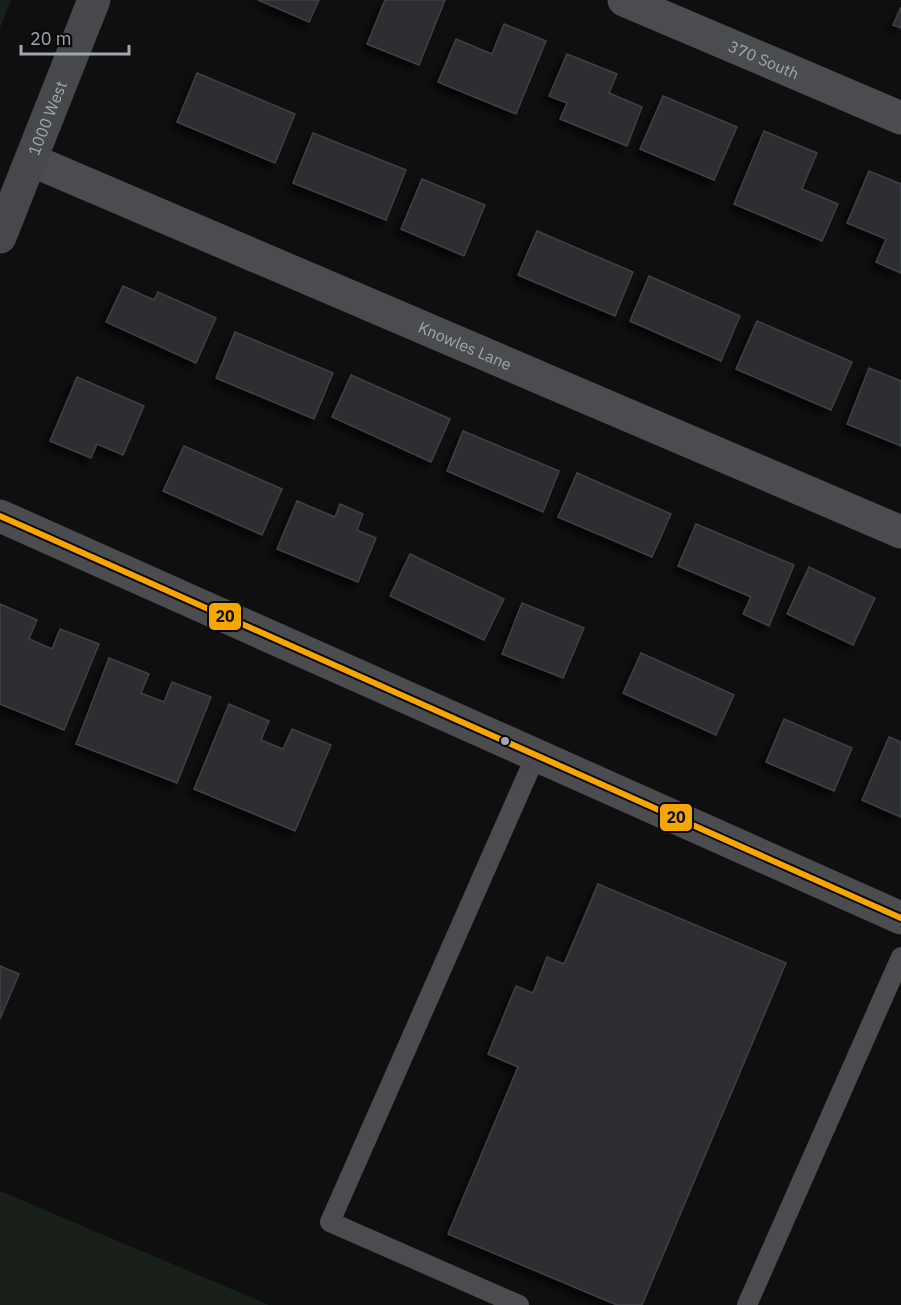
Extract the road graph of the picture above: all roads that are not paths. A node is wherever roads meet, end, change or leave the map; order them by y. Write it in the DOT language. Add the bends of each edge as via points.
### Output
graph roads {
  1 [pos="94,0"];
  2 [pos="624,0"];
  3 [pos="901,118"];
  4 [pos="31,160"];
  5 [pos="0,237"];
  6 [pos="0,516"];
  7 [pos="901,532"];
  8 [pos="536,755"];
  9 [pos="901,918"];
  10 [pos="901,957"];
  11 [pos="519,1305"];
  12 [pos="747,1305"];
  1 -- 4 [label="main road, 1000 West"];
  2 -- 3 [label="street, 370 South"];
  4 -- 5 [label="main road, 1000 West"];
  4 -- 7 [label="street, Knowles Lane"];
  6 -- 8 [label="street"];
  8 -- 9 [label="street"];
  8 -- 11 [label="lane" via="330,1222"];
  10 -- 12 [label="lane"];
}
